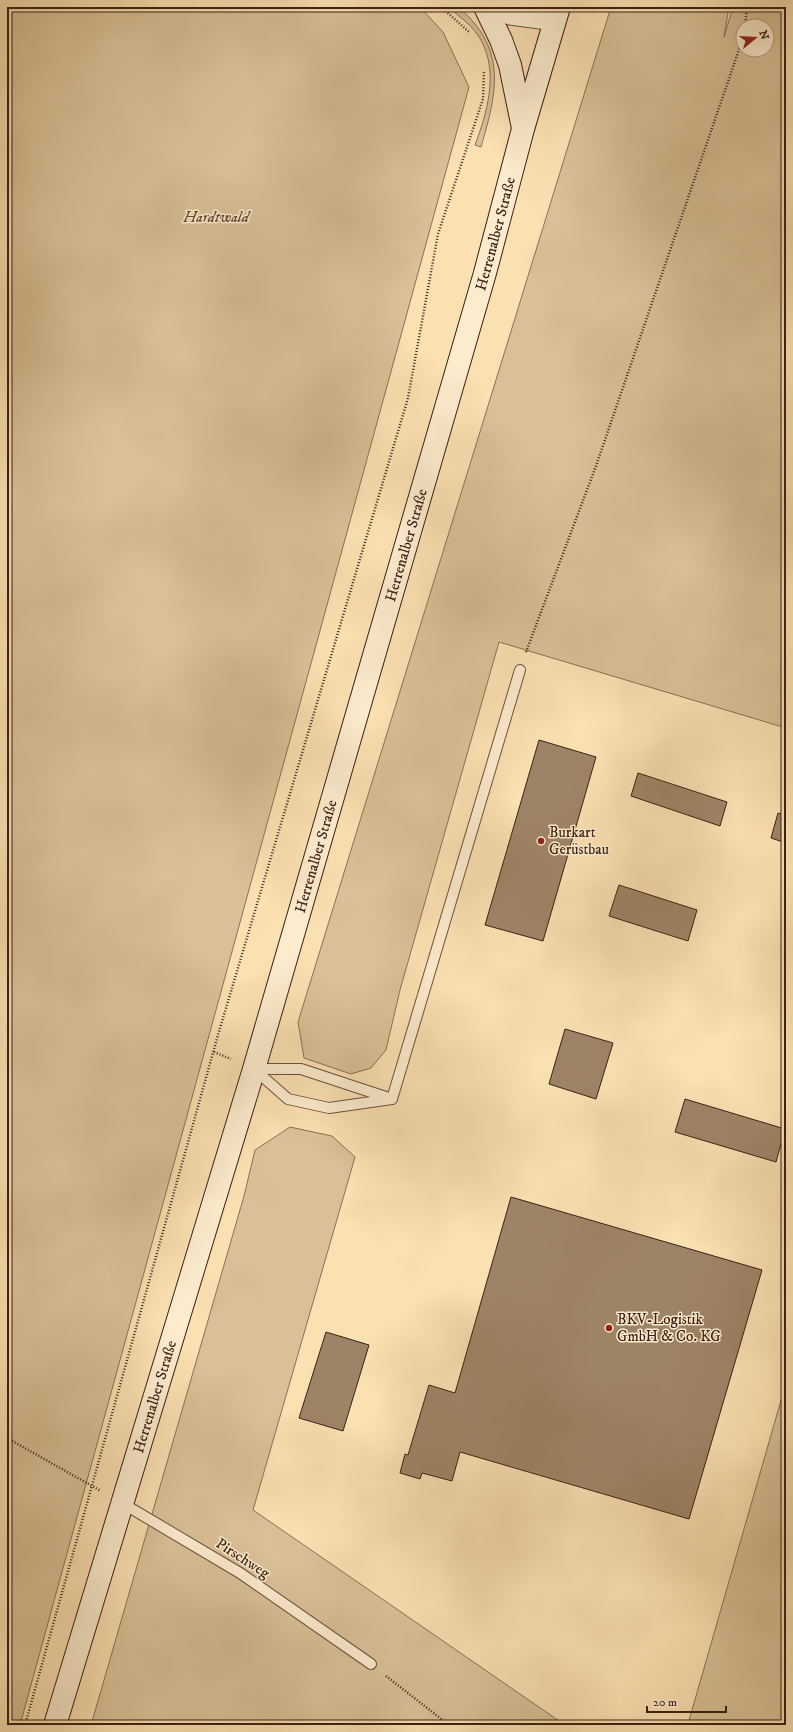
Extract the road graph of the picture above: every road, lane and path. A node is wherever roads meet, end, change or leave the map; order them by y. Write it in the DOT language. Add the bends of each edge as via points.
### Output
graph roads {
  1 [pos="441,7"];
  2 [pos="485,7"];
  3 [pos="494,7"];
  4 [pos="746,7"];
  5 [pos="557,14"];
  6 [pos="745,18"];
  7 [pos="472,37"];
  8 [pos="736,58"];
  9 [pos="484,66"];
  10 [pos="524,129"];
  11 [pos="520,670"];
  12 [pos="254,1069"];
  13 [pos="392,1099"];
  14 [pos="7,1438"];
  15 [pos="92,1486"];
  16 [pos="122,1503"];
  17 [pos="371,1664"];
  18 [pos="24,1725"];
  19 [pos="56,1725"];
  20 [pos="449,1725"];
  1 -- 7 [label="path"];
  2 -- 10 [label="main road" via="510,65"];
  3 -- 5 [label="street, Herrenalber Straße" via="510,14"];
  4 -- 6 [label="path"];
  5 -- 10 [label="main road, Herrenalber Straße"];
  8 -- 11 [label="path" via="596,466"];
  9 -- 15 [label="path" via="483,99 438,234 408,398 218,1035"];
  10 -- 12 [label="main road, Herrenalber Straße" via="485,273"];
  11 -- 13 [label="lane"];
  12 -- 13 [label="lane" via="301,1069"];
  12 -- 13 [label="lane" via="288,1100 329,1108"];
  12 -- 16 [label="main road, Herrenalber Straße"];
  14 -- 15 [label="path"];
  15 -- 16 [label="path"];
  15 -- 18 [label="path"];
  16 -- 17 [label="lane, Pirschweg" via="240,1573"];
  16 -- 19 [label="main road, Herrenalber Straße"];
  17 -- 20 [label="path"];
}
